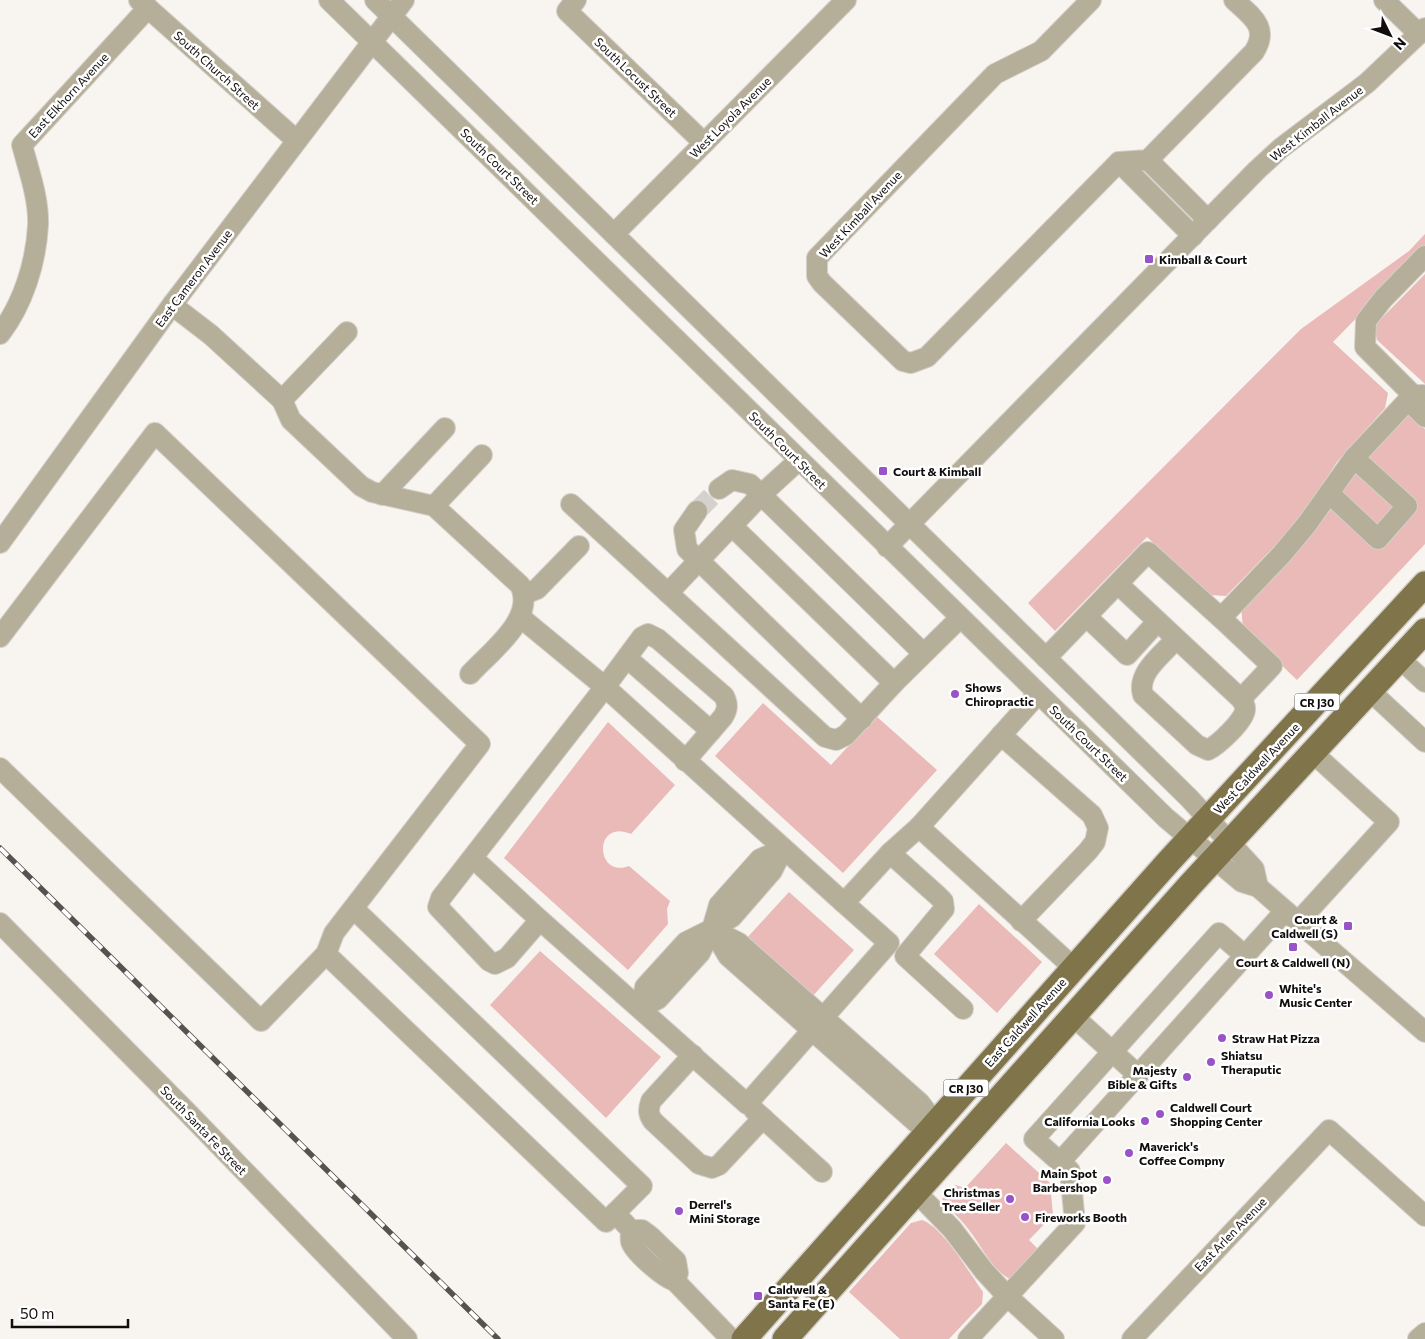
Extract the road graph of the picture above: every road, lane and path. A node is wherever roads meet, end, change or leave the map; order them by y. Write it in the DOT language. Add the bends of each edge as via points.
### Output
graph roads {
  1 [pos="329,0"];
  2 [pos="375,0"];
  3 [pos="404,0"];
  4 [pos="846,0"];
  5 [pos="1091,0"];
  6 [pos="1234,0"];
  7 [pos="1384,0"];
  8 [pos="143,4"];
  9 [pos="571,6"];
  10 [pos="391,16"];
  11 [pos="1422,31"];
  12 [pos="371,41"];
  13 [pos="296,140"];
  14 [pos="704,143"];
  15 [pos="1148,160"];
  16 [pos="1119,162"];
  17 [pos="1172,185"];
  18 [pos="1157,200"];
  19 [pos="1208,220"];
  20 [pos="614,234"];
  21 [pos="1192,236"];
  22 [pos="1425,256"];
  23 [pos="172,305"];
  24 [pos="347,332"];
  25 [pos="0,334"];
  26 [pos="1419,395"];
  27 [pos="282,400"];
  28 [pos="1425,417"];
  29 [pos="445,428"];
  30 [pos="482,455"];
  31 [pos="1354,458"];
  32 [pos="798,461"];
  33 [pos="719,489"];
  34 [pos="762,494"];
  35 [pos="1329,494"];
  36 [pos="382,495"];
  37 [pos="571,504"];
  38 [pos="434,506"];
  39 [pos="697,511"];
  40 [pos="910,524"];
  41 [pos="733,527"];
  42 [pos="0,543"];
  43 [pos="579,546"];
  44 [pos="887,547"];
  45 [pos="699,561"];
  46 [pos="1118,584"];
  47 [pos="1425,584"];
  48 [pos="668,593"];
  49 [pos="525,594"];
  50 [pos="520,617"];
  51 [pos="1087,617"];
  52 [pos="960,618"];
  53 [pos="1221,618"];
  54 [pos="1157,622"];
  55 [pos="1424,630"];
  56 [pos="0,637"];
  57 [pos="1176,639"];
  58 [pos="923,653"];
  59 [pos="627,658"];
  60 [pos="1046,658"];
  61 [pos="1400,659"];
  62 [pos="470,674"];
  63 [pos="1425,682"];
  64 [pos="894,683"];
  65 [pos="605,688"];
  66 [pos="1370,691"];
  67 [pos="1038,694"];
  68 [pos="1241,699"];
  69 [pos="862,718"];
  70 [pos="711,731"];
  71 [pos="1001,735"];
  72 [pos="1425,742"];
  73 [pos="1312,753"];
  74 [pos="685,761"];
  75 [pos="0,768"];
  76 [pos="1208,819"];
  77 [pos="919,827"];
  78 [pos="1190,839"];
  79 [pos="782,849"];
  80 [pos="1222,850"];
  81 [pos="890,853"];
  82 [pos="474,859"];
  83 [pos="844,904"];
  84 [pos="354,909"];
  85 [pos="1292,917"];
  86 [pos="540,920"];
  87 [pos="1021,921"];
  88 [pos="0,923"];
  89 [pos="712,929"];
  90 [pos="889,943"];
  91 [pos="326,954"];
  92 [pos="1244,955"];
  93 [pos="905,956"];
  94 [pos="1074,968"];
  95 [pos="641,1008"];
  96 [pos="963,1008"];
  97 [pos="1073,1016"];
  98 [pos="817,1024"];
  99 [pos="1425,1032"];
  100 [pos="1112,1052"];
  101 [pos="693,1055"];
  102 [pos="1138,1075"];
  103 [pos="747,1104"];
  104 [pos="763,1118"];
  105 [pos="931,1128"];
  106 [pos="1060,1162"];
  107 [pos="822,1172"];
  108 [pos="917,1193"];
  109 [pos="1422,1206"];
  110 [pos="614,1213"];
  111 [pos="1007,1296"];
  112 [pos="821,1298"];
  113 [pos="1425,1333"];
  114 [pos="407,1339"];
  115 [pos="731,1339"];
  116 [pos="744,1339"];
  117 [pos="786,1339"];
  118 [pos="968,1339"];
  119 [pos="1054,1339"];
  120 [pos="1132,1339"];
  121 [pos="1418,1339"];
  1 -- 12 [label="street, South Court Street"];
  2 -- 10 [label="street, South Court Street"];
  3 -- 10 [label="street, East Cameron Avenue"];
  4 -- 14 [label="street, West Loyola Avenue"];
  5 -- 16 [label="street, West Kimball Avenue" via="1041,51 995,74 822,251 817,258 817,276 896,356 911,363 919,361 927,357"];
  6 -- 15 [label="street" via="1256,22 1262,36 1260,43"];
  7 -- 11 [label="street"];
  8 -- 13 [label="street, South Church Street"];
  8 -- 25 [label="street, East Elkhorn Avenue" via="22,145 33,186 38,224 33,260 20,301"];
  9 -- 14 [label="street, South Locust Street"];
  10 -- 12 [label="street, East Cameron Avenue"];
  10 -- 20 [label="street, South Court Street"];
  11 -- 19 [label="street, West Kimball Avenue" via="1367,83 1281,148"];
  12 -- 13 [label="street, East Cameron Avenue"];
  12 -- 32 [label="street, South Court Street"];
  13 -- 23 [label="street, East Cameron Avenue"];
  14 -- 20 [label="street, West Loyola Avenue"];
  15 -- 16 [label="street"];
  15 -- 17 [label="street"];
  16 -- 18 [label="street"];
  17 -- 18 [label="street"];
  17 -- 19 [label="street"];
  18 -- 21 [label="street"];
  19 -- 21 [label="street, West Kimball Avenue"];
  20 -- 40 [label="street, South Court Street"];
  21 -- 40 [label="street, West Kimball Avenue"];
  22 -- 26 [label="street" via="1383,298 1366,321 1365,347"];
  23 -- 27 [label="street" via="211,335"];
  23 -- 42 [label="street, East Cameron Avenue"];
  24 -- 27 [label="street"];
  26 -- 28 [label="street" via="1415,408"];
  26 -- 31 [label="street"];
  27 -- 36 [label="street" via="291,420 366,490"];
  29 -- 36 [label="street"];
  30 -- 38 [label="street"];
  31 -- 35 [label="street"];
  31 -- 35 [label="street" via="1407,506 1378,539"];
  32 -- 34 [label="street"];
  32 -- 44 [label="street, South Court Street"];
  33 -- 34 [label="street" via="732,480 740,480"];
  34 -- 41 [label="street"];
  34 -- 58 [label="street"];
  35 -- 53 [label="street" via="1282,554"];
  36 -- 38 [label="street"];
  37 -- 48 [label="street"];
  38 -- 49 [label="street" via="520,585"];
  39 -- 45 [label="street" via="684,530 684,541"];
  40 -- 44 [label="street, West Kimball Avenue"];
  40 -- 60 [label="street, South Court Street"];
  41 -- 45 [label="street"];
  41 -- 64 [label="street"];
  43 -- 49 [label="street" via="537,589"];
  44 -- 52 [label="street, South Court Street"];
  45 -- 48 [label="street"];
  45 -- 69 [label="street"];
  46 -- 51 [label="street"];
  46 -- 53 [label="street" via="1148,552"];
  46 -- 54 [label="street"];
  47 -- 76 [label="main road, West Caldwell Avenue / CR J30"];
  48 -- 69 [label="street" via="825,737 840,739"];
  49 -- 50 [label="street"];
  50 -- 62 [label="street"];
  50 -- 65 [label="street"];
  51 -- 54 [label="street" via="1127,655"];
  51 -- 60 [label="street"];
  52 -- 58 [label="street"];
  52 -- 67 [label="street, South Court Street"];
  53 -- 68 [label="street" via="1272,666"];
  54 -- 57 [label="street"];
  55 -- 61 [label="main road, CR J30"];
  56 -- 84 [label="street" via="155,433 480,744"];
  57 -- 68 [label="street"];
  57 -- 68 [label="street" via="1143,675 1140,686 1143,695 1197,745 1208,750 1217,745 1245,711"];
  58 -- 64 [label="street"];
  59 -- 65 [label="street"];
  59 -- 70 [label="street"];
  59 -- 70 [label="street" via="642,637 654,635 727,701 727,710"];
  60 -- 76 [label="street, South Court Street"];
  61 -- 63 [label="street"];
  61 -- 66 [label="main road, CR J30"];
  64 -- 69 [label="street"];
  65 -- 74 [label="street"];
  65 -- 82 [label="street"];
  66 -- 72 [label="street"];
  66 -- 73 [label="main road, CR J30"];
  67 -- 71 [label="street"];
  67 -- 78 [label="street, South Court Street"];
  70 -- 74 [label="street"];
  71 -- 77 [label="street"];
  71 -- 87 [label="street" via="1092,815 1098,828 1095,842 1088,851"];
  73 -- 80 [label="main road, CR J30"];
  73 -- 85 [label="street" via="1389,822"];
  74 -- 79 [label="street"];
  75 -- 91 [label="street" via="261,1021"];
  76 -- 78 [label="main road, East Caldwell Avenue / CR J30"];
  76 -- 80 [label="street, South Court Street"];
  77 -- 81 [label="street"];
  77 -- 87 [label="street"];
  78 -- 80 [label="street, South Court Street"];
  78 -- 94 [label="main road, East Caldwell Avenue / CR J30"];
  79 -- 83 [label="street"];
  79 -- 89 [label="street" via="772,871 732,917"];
  80 -- 85 [label="street, South Court Street" via="1254,869 1258,887"];
  80 -- 97 [label="main road, CR J30"];
  81 -- 83 [label="street"];
  81 -- 93 [label="street" via="943,901 944,909"];
  82 -- 86 [label="street"];
  82 -- 86 [label="street" via="441,898 438,908 489,961 495,964 507,958"];
  83 -- 90 [label="street"];
  84 -- 91 [label="street" via="334,933"];
  84 -- 110 [label="street" via="642,1186"];
  85 -- 92 [label="street"];
  85 -- 99 [label="street, South Court Street"];
  86 -- 95 [label="street"];
  87 -- 94 [label="street"];
  88 -- 114 [label="street, South Santa Fe Street"];
  89 -- 95 [label="street" via="700,953 658,999"];
  89 -- 98 [label="street" via="739,943"];
  90 -- 93 [label="street"];
  90 -- 98 [label="street"];
  91 -- 110 [label="street" via="606,1222"];
  92 -- 100 [label="street" via="1219,933"];
  92 -- 102 [label="street"];
  93 -- 96 [label="street"];
  94 -- 105 [label="main road, East Caldwell Avenue / CR J30"];
  95 -- 101 [label="street"];
  97 -- 100 [label="street"];
  97 -- 108 [label="main road, CR J30"];
  98 -- 103 [label="street"];
  98 -- 105 [label="street" via="920,1103"];
  100 -- 102 [label="street"];
  100 -- 106 [label="street" via="1034,1139"];
  101 -- 103 [label="street"];
  101 -- 104 [label="street" via="651,1101 648,1109 653,1121 700,1164 712,1168 719,1165"];
  102 -- 106 [label="street"];
  103 -- 104 [label="street"];
  104 -- 107 [label="street"];
  105 -- 112 [label="main road" via="936,1138 929,1154 850,1243"];
  105 -- 116 [label="main road, East Caldwell Avenue / CR J30"];
  106 -- 111 [label="street" via="1070,1171 1075,1223"];
  108 -- 111 [label="street" via="952,1229"];
  108 -- 112 [label="main road, CR J30"];
  109 -- 120 [label="street, East Arlen Avenue" via="1329,1130"];
  110 -- 115 [label="street" via="631,1230 642,1230 650,1236 676,1261 678,1273 674,1282"];
  111 -- 118 [label="street"];
  111 -- 119 [label="street"];
  112 -- 117 [label="main road, CR J30"];
  113 -- 121 [label="street"];
}
